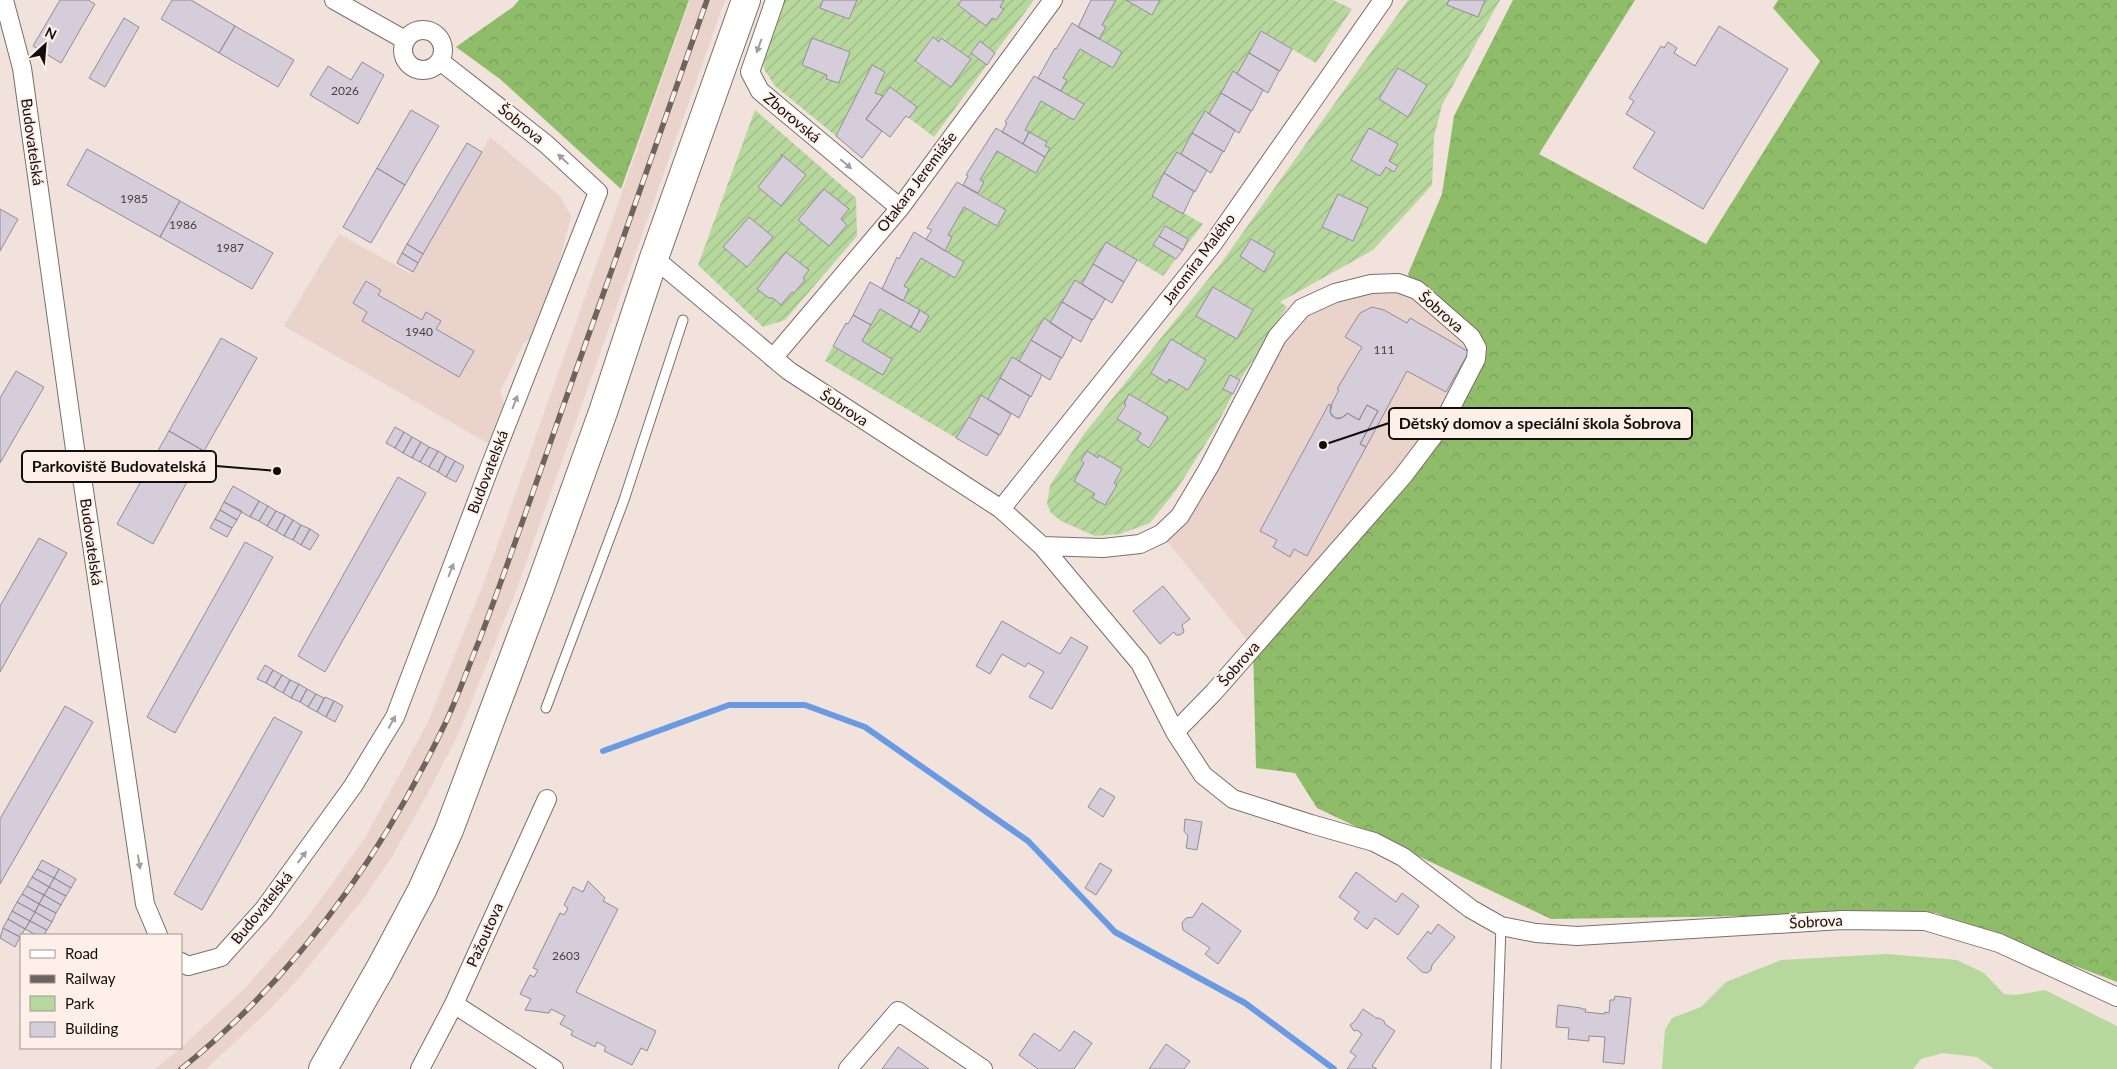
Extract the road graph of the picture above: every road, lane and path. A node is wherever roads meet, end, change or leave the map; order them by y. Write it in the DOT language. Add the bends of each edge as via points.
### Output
graph roads {
  1 [pos="4,0"];
  2 [pos="334,0"];
  3 [pos="746,0"];
  4 [pos="775,0"];
  5 [pos="1053,0"];
  6 [pos="1383,0"];
  7 [pos="405,40"];
  8 [pos="440,60"];
  9 [pos="598,192"];
  10 [pos="900,208"];
  11 [pos="654,258"];
  12 [pos="683,320"];
  13 [pos="773,358"];
  14 [pos="1001,509"];
  15 [pos="1042,546"];
  16 [pos="546,708"];
  17 [pos="1176,732"];
  18 [pos="547,798"];
  19 [pos="1501,926"];
  20 [pos="158,934"];
  21 [pos="182,963"];
  22 [pos="2117,997"];
  23 [pos="454,1004"];
  24 [pos="323,1069"];
  25 [pos="420,1069"];
  26 [pos="554,1069"];
  27 [pos="848,1069"];
  28 [pos="982,1069"];
  29 [pos="1496,1069"];
  1 -- 20 [label="street, Budovatelská, one-way" via="22,68 75,449 145,904"];
  2 -- 7 [label="street"];
  3 -- 11 [label="main road"];
  4 -- 10 [label="street, Zborovská, one-way" via="750,72 760,91"];
  5 -- 10 [label="street, Otakara Jeremiáše"];
  6 -- 14 [label="street, Jaromíra Malého" via="1212,245"];
  7 -- 8 [label="street" via="405,59 414,68 427,70"];
  7 -- 8 [label="street" via="422,29 436,33 443,45"];
  9 -- 8 [label="street, Šobrova, one-way" via="546,144"];
  21 -- 9 [label="street, Budovatelská, one-way" via="188,966 221,957 264,909 353,786 395,717"];
  10 -- 13 [label="street, Otakara Jeremiáše"];
  11 -- 13 [label="street, Šobrova"];
  11 -- 24 [label="main road" via="603,412 449,830 422,890"];
  12 -- 16 [label="lane" via="624,500"];
  13 -- 14 [label="street, Šobrova"];
  14 -- 15 [label="street, Šobrova"];
  15 -- 17 [label="street, Šobrova" via="1140,663"];
  15 -- 17 [label="street, Šobrova" via="1103,548 1140,544 1161,534 1180,516 1277,337 1302,308 1335,293 1371,284 1398,283 1417,290 1471,338 1477,348 1476,359 1443,423 1403,476"];
  17 -- 19 [label="street, Šobrova" via="1203,774 1233,799 1374,842 1403,858 1471,909"];
  18 -- 23 [label="street, Pažoutova"];
  19 -- 22 [label="street, Šobrova" via="1576,936 1842,920 1925,921 1999,944"];
  19 -- 29 [label="lane"];
  23 -- 25 [label="street, Pažoutova"];
  23 -- 26 [label="street"];
  27 -- 28 [label="street" via="898,1011"];
}
